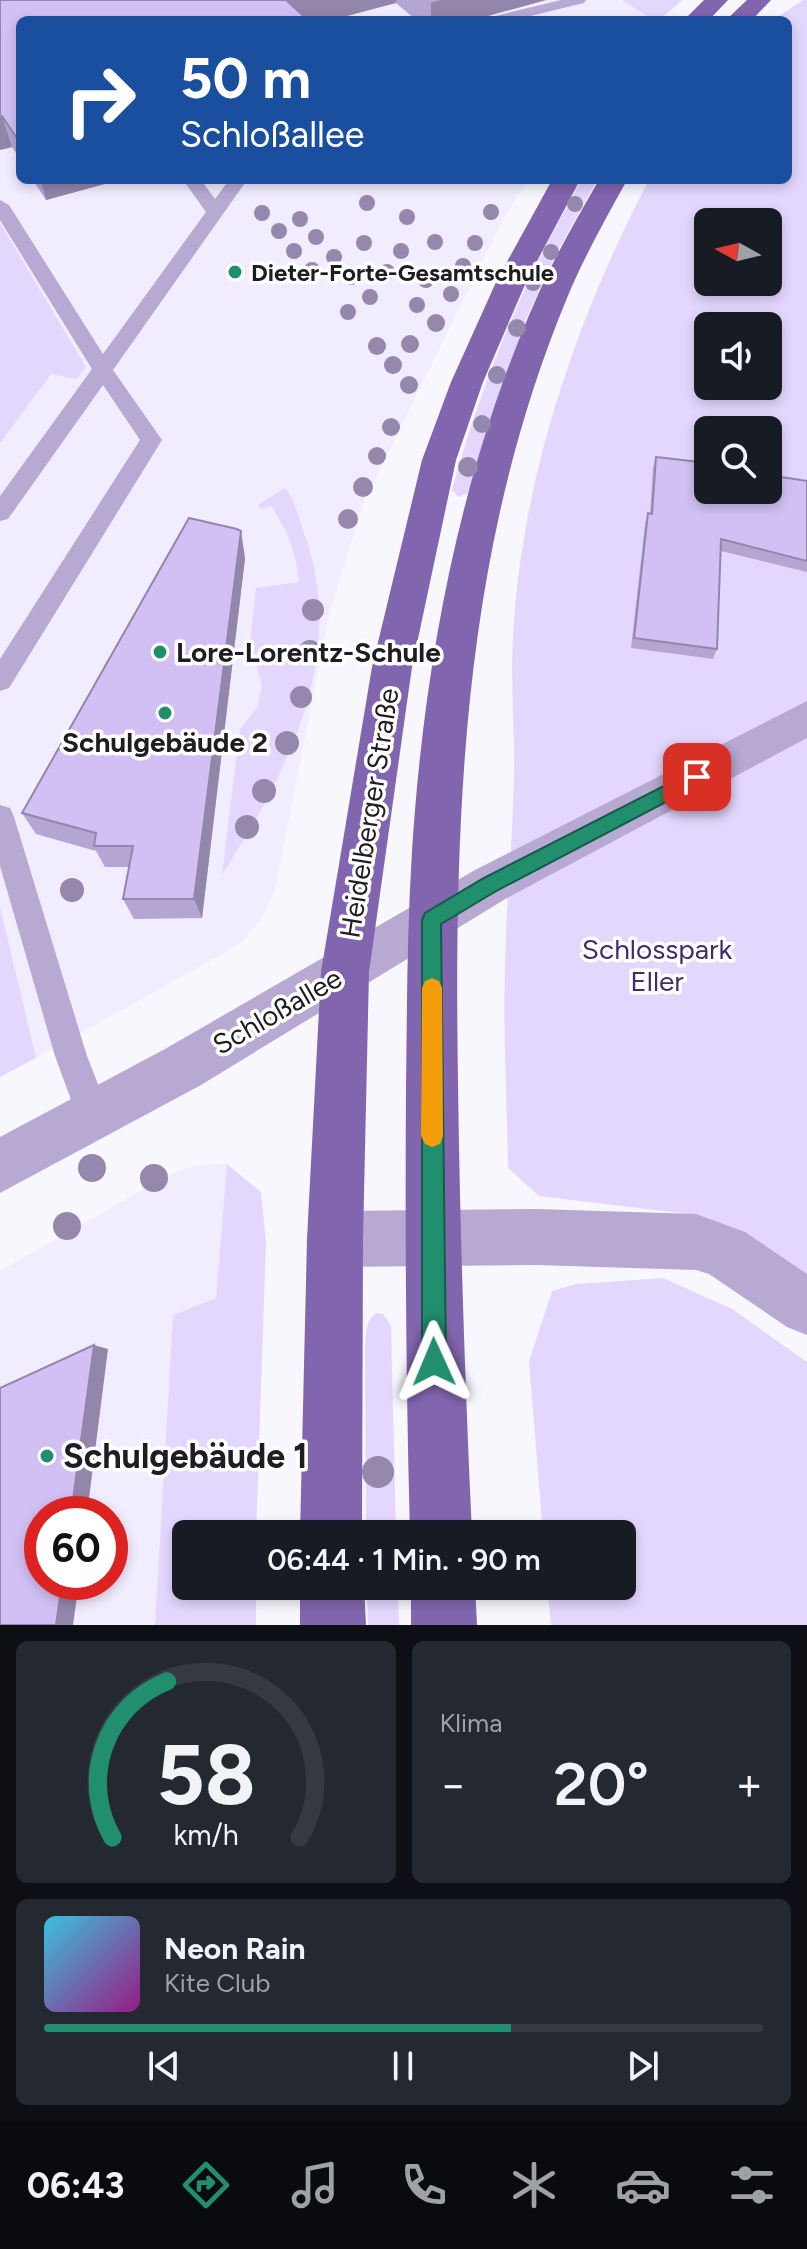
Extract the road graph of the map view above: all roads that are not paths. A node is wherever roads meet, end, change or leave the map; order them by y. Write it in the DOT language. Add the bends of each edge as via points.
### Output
graph roads {
  1 [pos="579,0"];
  2 [pos="717,0"];
  3 [pos="760,0"];
  4 [pos="513,16"];
  5 [pos="700,16"];
  6 [pos="742,16"];
  7 [pos="195,184"];
  8 [pos="235,184"];
  9 [pos="564,184"];
  10 [pos="611,184"];
  11 [pos="0,205"];
  12 [pos="215,212"];
  13 [pos="103,370"];
  14 [pos="0,513"];
  15 [pos="0,681"];
  16 [pos="807,718"];
  17 [pos="0,817"];
  18 [pos="431,920"];
  19 [pos="345,972"];
  20 [pos="93,1115"];
  21 [pos="0,1166"];
  22 [pos="432,1238"];
  23 [pos="335,1239"];
  24 [pos="807,1307"];
  25 [pos="331,1520"];
  26 [pos="441,1520"];
  27 [pos="332,1600"];
  28 [pos="443,1600"];
  29 [pos="333,1625"];
  30 [pos="444,1625"];
  1 -- 4 [label="lane"];
  2 -- 5 [label="main road"];
  3 -- 6 [label="main road"];
  7 -- 12 [label="lane"];
  8 -- 12 [label="lane"];
  9 -- 19 [label="main road, Heidelberger Straße" via="491,323 439,460 392,667"];
  10 -- 18 [label="main road" via="551,300 521,376 494,471 457,647 436,823"];
  11 -- 13 [label="lane"];
  12 -- 13 [label="lane"];
  13 -- 14 [label="lane"];
  13 -- 15 [label="lane" via="151,440"];
  16 -- 18 [label="street, Schloßallee"];
  17 -- 20 [label="lane"];
  18 -- 19 [label="street, Schloßallee"];
  18 -- 22 [label="main road"];
  19 -- 20 [label="street, Schloßallee"];
  19 -- 23 [label="main road, Heidelberger Straße"];
  20 -- 21 [label="street, Schloßallee"];
  22 -- 23 [label="street"];
  22 -- 24 [label="street" via="696,1242 725,1252"];
  22 -- 26 [label="main road"];
  23 -- 25 [label="main road, Heidelberger Straße"];
  27 -- 29 [label="main road"];
  28 -- 30 [label="main road"];
}
